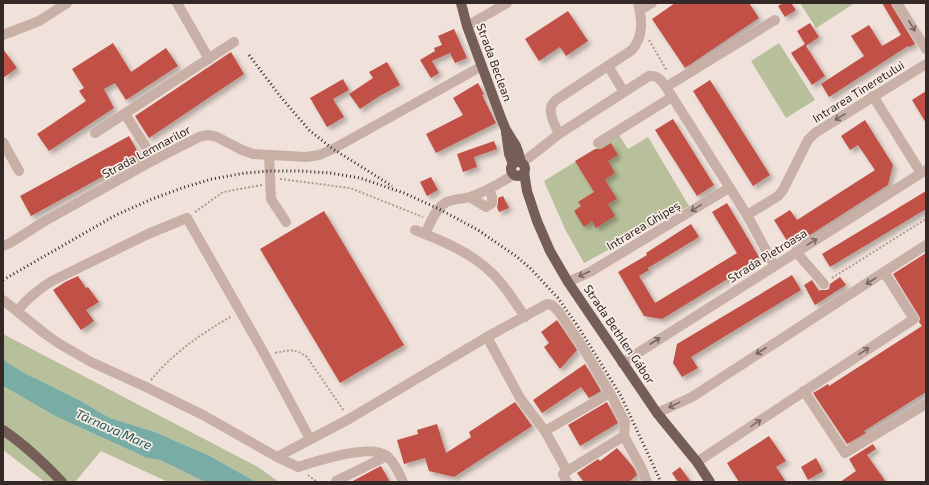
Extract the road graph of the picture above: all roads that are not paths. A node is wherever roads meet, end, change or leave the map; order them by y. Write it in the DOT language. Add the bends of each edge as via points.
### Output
graph roads {
  1 [pos="177,3"];
  2 [pos="461,3"];
  3 [pos="652,3"];
  4 [pos="897,3"];
  5 [pos="63,4"];
  6 [pos="504,4"];
  7 [pos="639,7"];
  8 [pos="775,20"];
  9 [pos="468,26"];
  10 [pos="3,35"];
  11 [pos="234,42"];
  12 [pos="926,49"];
  13 [pos="209,59"];
  14 [pos="926,64"];
  15 [pos="482,66"];
  16 [pos="608,66"];
  17 [pos="670,85"];
  18 [pos="624,92"];
  19 [pos="873,96"];
  20 [pos="672,97"];
  21 [pos="125,114"];
  22 [pos="95,133"];
  23 [pos="559,134"];
  24 [pos="3,142"];
  25 [pos="598,144"];
  26 [pos="269,155"];
  27 [pos="154,160"];
  28 [pos="518,169"];
  29 [pos="20,171"];
  30 [pos="923,172"];
  31 [pos="730,188"];
  32 [pos="492,190"];
  33 [pos="470,197"];
  34 [pos="747,215"];
  35 [pos="286,222"];
  36 [pos="415,230"];
  37 [pos="425,234"];
  38 [pos="926,245"];
  39 [pos="3,246"];
  40 [pos="796,252"];
  41 [pos="774,265"];
  42 [pos="884,272"];
  43 [pos="568,282"];
  44 [pos="824,284"];
  45 [pos="3,300"];
  46 [pos="17,311"];
  47 [pos="525,317"];
  48 [pos="488,337"];
  49 [pos="622,363"];
  50 [pos="804,391"];
  51 [pos="610,393"];
  52 [pos="926,404"];
  53 [pos="657,413"];
  54 [pos="3,430"];
  55 [pos="545,431"];
  56 [pos="624,436"];
  57 [pos="310,439"];
  58 [pos="387,456"];
  59 [pos="277,457"];
  60 [pos="697,462"];
  61 [pos="567,471"];
  62 [pos="62,482"];
  63 [pos="336,482"];
  64 [pos="403,482"];
  65 [pos="568,482"];
  66 [pos="647,482"];
  67 [pos="710,482"];
  1 -- 13 [label="street"];
  2 -- 9 [label="main road, Strada Beclean"];
  3 -- 7 [label="street"];
  4 -- 12 [label="street, one-way"];
  5 -- 10 [label="street" via="39,21"];
  6 -- 9 [label="street"];
  7 -- 16 [label="street" via="642,28 636,45"];
  8 -- 17 [label="street"];
  9 -- 15 [label="main road, Strada Beclean"];
  11 -- 13 [label="street"];
  13 -- 21 [label="street"];
  14 -- 19 [label="street, Intrarea Tineretului"];
  15 -- 26 [label="street, Strada Lemnarilor" via="333,149 306,157"];
  15 -- 28 [label="main road, Strada Beclean" via="506,130 509,154"];
  16 -- 18 [label="street"];
  16 -- 23 [label="street" via="552,104 551,114"];
  17 -- 18 [label="street" via="656,76 649,76"];
  17 -- 20 [label="street"];
  18 -- 23 [label="street"];
  19 -- 30 [label="street"];
  19 -- 34 [label="street, Intrarea Tineretului, one-way" via="815,133 808,140 783,190 778,196"];
  20 -- 25 [label="street"];
  20 -- 31 [label="street"];
  21 -- 22 [label="street"];
  21 -- 27 [label="street"];
  23 -- 28 [label="street"];
  24 -- 29 [label="street"];
  26 -- 27 [label="street, Strada Lemnarilor" via="253,154 208,135"];
  26 -- 35 [label="street" via="271,199"];
  27 -- 39 [label="street, Strada Lemnarilor"];
  28 -- 32 [label="street"];
  28 -- 43 [label="main road, Strada Bethlen Gábor" via="550,251"];
  40 -- 30 [label="street, Strada Pietroasa, one-way"];
  31 -- 34 [label="street"];
  31 -- 43 [label="street, Intrarea Ghipeș, one-way" via="590,272"];
  32 -- 33 [label="street"];
  32 -- 33 [label="street" via="492,203 486,207"];
  33 -- 37 [label="street" via="446,202 439,209"];
  34 -- 41 [label="street"];
  36 -- 37 [label="street"];
  37 -- 47 [label="street" via="475,259 494,274"];
  38 -- 42 [label="street"];
  40 -- 41 [label="street, Strada Pietroasa"];
  40 -- 44 [label="street"];
  49 -- 41 [label="street, Strada Pietroasa, one-way"];
  50 -- 42 [label="street, one-way" via="914,319"];
  42 -- 53 [label="street, one-way" via="692,396"];
  43 -- 49 [label="main road, Strada Bethlen Gábor"];
  45 -- 46 [label="street"];
  46 -- 57 [label="street" via="38,289 52,280 187,218"];
  46 -- 59 [label="street" via="44,333 91,362 203,415"];
  47 -- 48 [label="street"];
  47 -- 51 [label="street" via="547,304 552,305 582,346"];
  48 -- 55 [label="street" via="520,398"];
  48 -- 57 [label="street" via="349,419"];
  49 -- 53 [label="main road, Strada Bethlen Gábor"];
  50 -- 52 [label="street" via="845,453"];
  60 -- 50 [label="street, one-way"];
  51 -- 55 [label="street"];
  51 -- 56 [label="street" via="625,422"];
  53 -- 60 [label="main road, Strada Bethlen Gábor"];
  54 -- 62 [label="main road" via="29,450"];
  55 -- 61 [label="street"];
  56 -- 61 [label="street"];
  56 -- 66 [label="street"];
  57 -- 59 [label="street"];
  58 -- 59 [label="street" via="377,451 366,451 298,467"];
  58 -- 63 [label="street"];
  58 -- 64 [label="street" via="395,465"];
  60 -- 67 [label="main road, Strada Bethlen Gábor"];
  61 -- 65 [label="street" via="563,474"];
}
